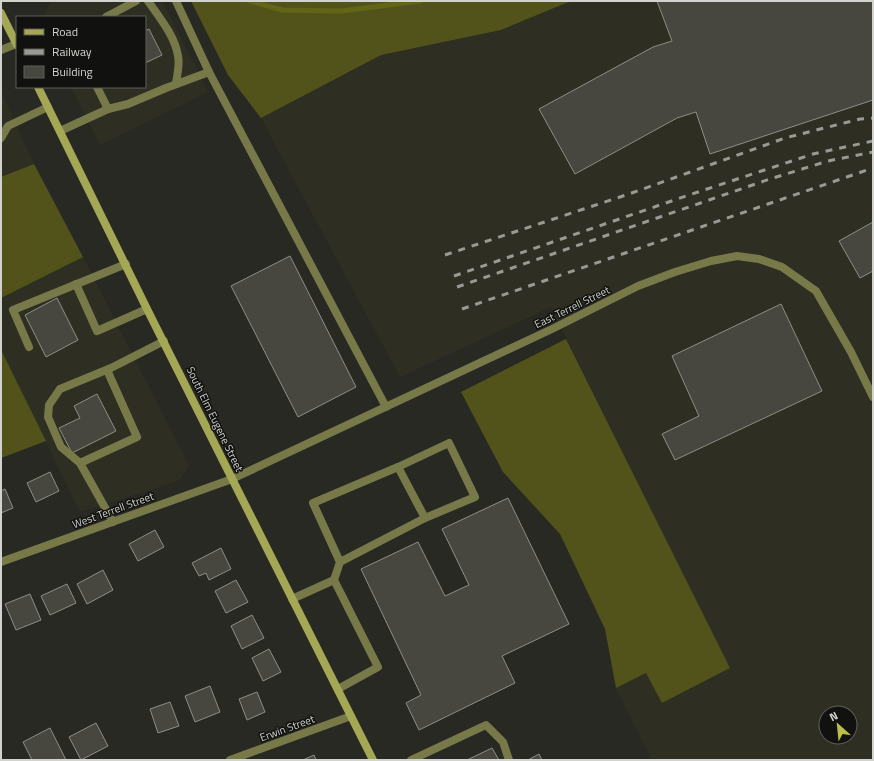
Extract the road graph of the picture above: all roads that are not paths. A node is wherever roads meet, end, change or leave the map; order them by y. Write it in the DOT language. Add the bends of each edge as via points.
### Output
graph roads {
  1 [pos="136,1"];
  2 [pos="148,1"];
  3 [pos="176,1"];
  4 [pos="1,13"];
  5 [pos="108,16"];
  6 [pos="16,42"];
  7 [pos="16,44"];
  8 [pos="1,50"];
  9 [pos="209,72"];
  10 [pos="176,84"];
  11 [pos="38,88"];
  12 [pos="98,88"];
  13 [pos="48,107"];
  14 [pos="108,109"];
  15 [pos="60,131"];
  16 [pos="1,138"];
  17 [pos="126,264"];
  18 [pos="76,284"];
  19 [pos="147,309"];
  20 [pos="164,341"];
  21 [pos="29,347"];
  22 [pos="107,370"];
  23 [pos="873,397"];
  24 [pos="386,407"];
  25 [pos="80,463"];
  26 [pos="398,467"];
  27 [pos="232,479"];
  28 [pos="425,518"];
  29 [pos="113,522"];
  30 [pos="1,562"];
  31 [pos="340,562"];
  32 [pos="334,580"];
  33 [pos="292,599"];
  34 [pos="338,689"];
  35 [pos="351,716"];
  36 [pos="230,760"];
  37 [pos="373,760"];
  38 [pos="412,760"];
  39 [pos="509,760"];
  1 -- 5 [label="street"];
  2 -- 10 [label="street" via="175,44 179,57"];
  3 -- 9 [label="street"];
  4 -- 6 [label="main road"];
  7 -- 8 [label="street"];
  9 -- 10 [label="street"];
  9 -- 24 [label="street"];
  10 -- 14 [label="street" via="128,104"];
  11 -- 13 [label="main road, South Elm Eugene Street"];
  12 -- 14 [label="street"];
  13 -- 15 [label="main road, South Elm Eugene Street"];
  13 -- 16 [label="street" via="8,126"];
  14 -- 15 [label="street"];
  15 -- 17 [label="main road, South Elm Eugene Street"];
  17 -- 18 [label="street"];
  17 -- 19 [label="main road, South Elm Eugene Street"];
  18 -- 19 [label="street" via="97,331"];
  18 -- 21 [label="street" via="12,310"];
  19 -- 20 [label="main road, South Elm Eugene Street"];
  20 -- 22 [label="street"];
  20 -- 27 [label="main road, South Elm Eugene Street"];
  22 -- 25 [label="street" via="137,437"];
  22 -- 25 [label="street" via="60,389 49,405 48,417 61,447"];
  23 -- 24 [label="street, East Terrell Street" via="816,291 782,268 759,258 737,256 711,261 638,286"];
  24 -- 27 [label="street, East Terrell Street"];
  25 -- 29 [label="street"];
  26 -- 28 [label="street"];
  26 -- 28 [label="street" via="450,443 475,497"];
  26 -- 31 [label="street" via="313,503"];
  27 -- 29 [label="street, West Terrell Street"];
  27 -- 33 [label="main road, South Elm Eugene Street"];
  28 -- 31 [label="street"];
  29 -- 30 [label="street, West Terrell Street"];
  31 -- 32 [label="street"];
  32 -- 33 [label="street"];
  32 -- 34 [label="street" via="378,667"];
  33 -- 34 [label="main road, South Elm Eugene Street"];
  34 -- 35 [label="main road, South Elm Eugene Street"];
  35 -- 36 [label="street, Erwin Street"];
  35 -- 37 [label="main road, South Elm Eugene Street"];
  38 -- 39 [label="street" via="486,726 503,742"];
}
